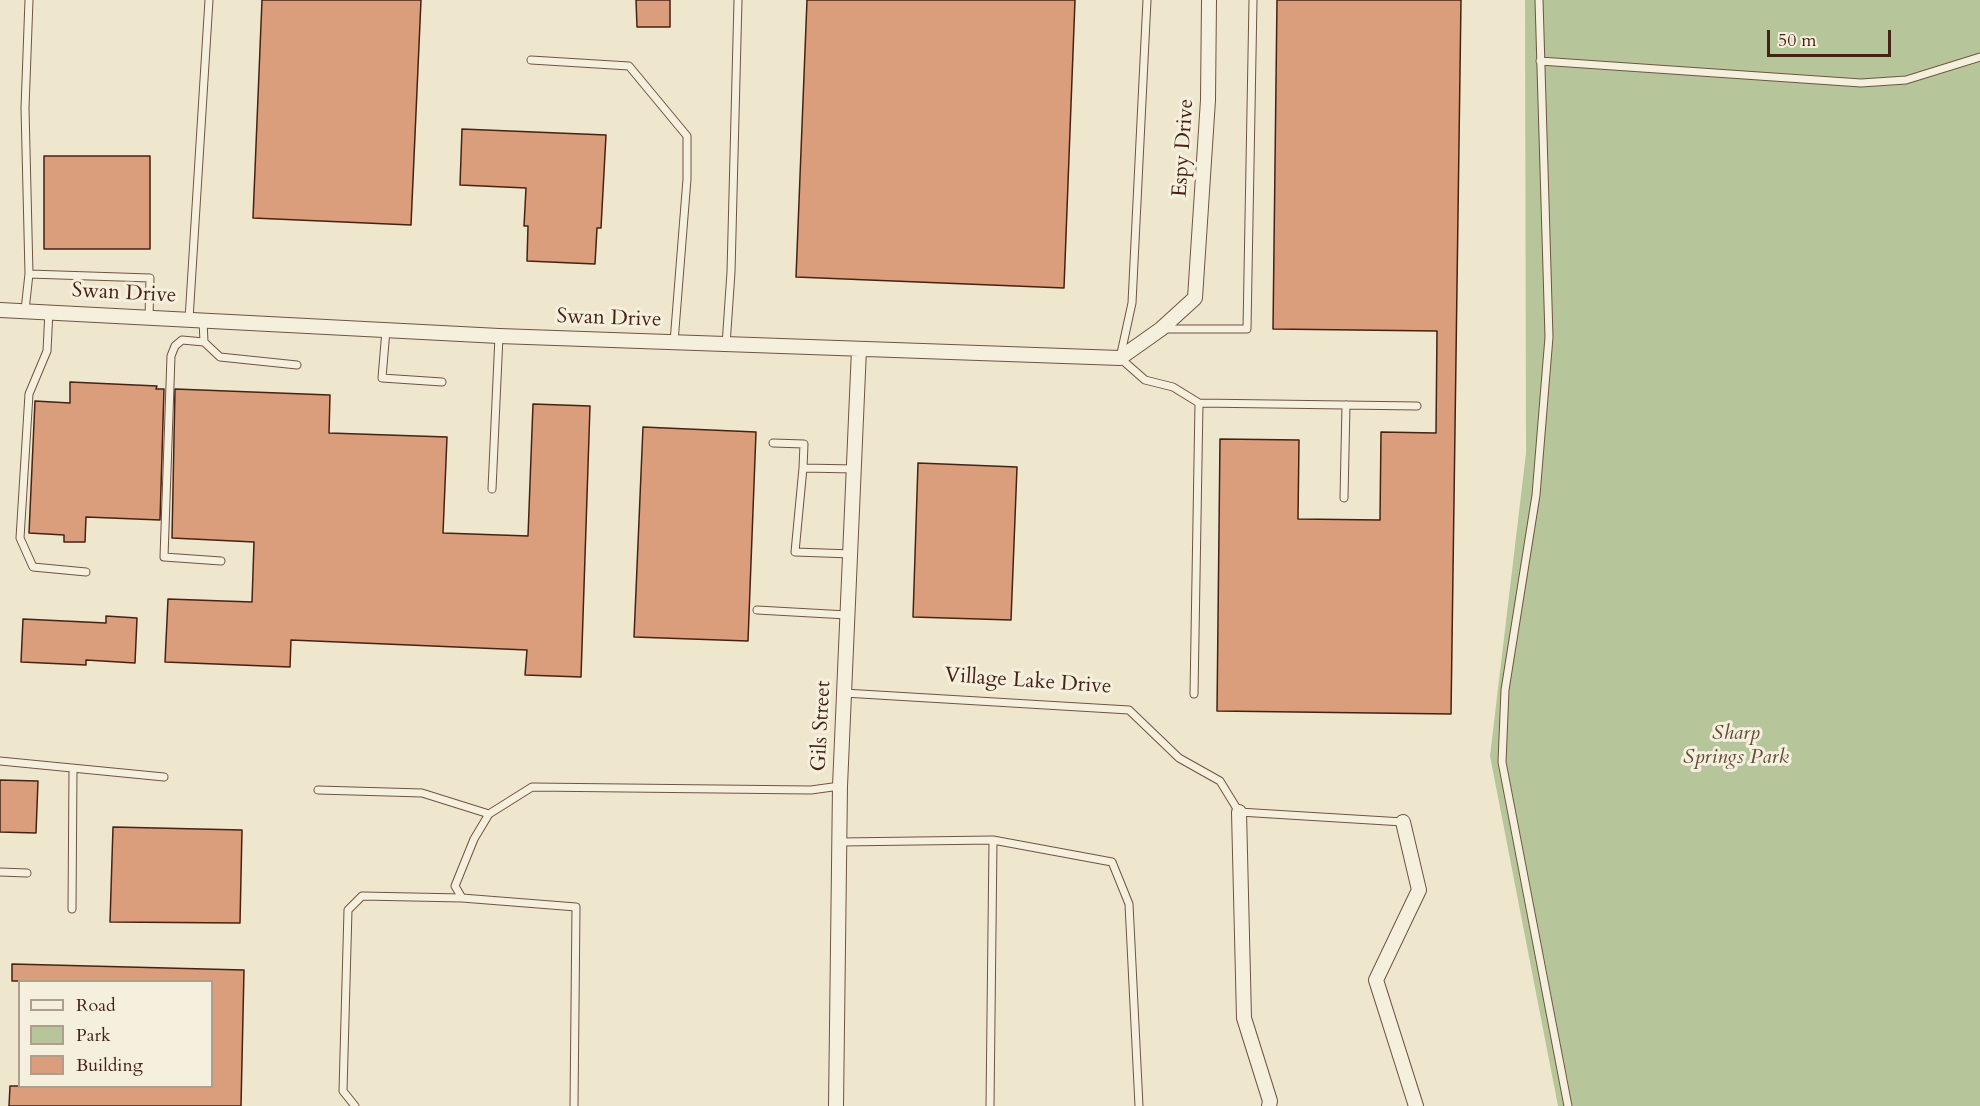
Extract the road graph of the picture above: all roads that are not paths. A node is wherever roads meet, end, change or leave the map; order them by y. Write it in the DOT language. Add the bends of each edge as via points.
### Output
graph roads {
  1 [pos="29,0"];
  2 [pos="208,0"];
  3 [pos="738,0"];
  4 [pos="1147,0"];
  5 [pos="1209,0"];
  6 [pos="1253,0"];
  7 [pos="1539,0"];
  8 [pos="1980,57"];
  9 [pos="531,60"];
  10 [pos="1540,61"];
  11 [pos="29,274"];
  12 [pos="1,307"];
  13 [pos="25,310"];
  14 [pos="49,311"];
  15 [pos="149,317"];
  16 [pos="196,320"];
  17 [pos="1161,329"];
  18 [pos="386,330"];
  19 [pos="499,336"];
  20 [pos="204,342"];
  21 [pos="674,342"];
  22 [pos="726,345"];
  23 [pos="859,349"];
  24 [pos="1120,358"];
  25 [pos="297,365"];
  26 [pos="442,382"];
  27 [pos="1199,403"];
  28 [pos="1346,405"];
  29 [pos="1417,406"];
  30 [pos="772,443"];
  31 [pos="803,468"];
  32 [pos="855,469"];
  33 [pos="492,489"];
  34 [pos="1344,498"];
  35 [pos="852,554"];
  36 [pos="221,561"];
  37 [pos="86,572"];
  38 [pos="757,610"];
  39 [pos="848,615"];
  40 [pos="844,693"];
  41 [pos="1194,694"];
  42 [pos="0,761"];
  43 [pos="74,770"];
  44 [pos="164,777"];
  45 [pos="840,786"];
  46 [pos="318,790"];
  47 [pos="1239,812"];
  48 [pos="489,814"];
  49 [pos="1402,822"];
  50 [pos="993,840"];
  51 [pos="840,842"];
  52 [pos="0,872"];
  53 [pos="27,873"];
  54 [pos="462,898"];
  55 [pos="72,909"];
  56 [pos="355,1106"];
  57 [pos="574,1106"];
  58 [pos="836,1106"];
  59 [pos="990,1106"];
  60 [pos="1139,1106"];
  61 [pos="1269,1106"];
  62 [pos="1416,1106"];
  63 [pos="1568,1106"];
  1 -- 11 [label="lane" via="24,108"];
  2 -- 16 [label="lane"];
  3 -- 22 [label="lane"];
  4 -- 24 [label="lane" via="1132,303"];
  5 -- 17 [label="street, Espy Drive" via="1208,100 1195,298"];
  6 -- 17 [label="lane" via="1247,329"];
  7 -- 10 [label="lane"];
  8 -- 10 [label="lane" via="1906,80 1861,83"];
  9 -- 21 [label="lane" via="629,66 687,136"];
  10 -- 63 [label="lane" via="1549,337 1536,495 1505,690 1502,762"];
  11 -- 13 [label="lane"];
  11 -- 15 [label="lane" via="150,278"];
  12 -- 13 [label="street, Swan Drive"];
  13 -- 14 [label="street, Swan Drive"];
  14 -- 15 [label="street, Swan Drive"];
  14 -- 37 [label="lane" via="47,351 29,394 20,538 33,567"];
  15 -- 16 [label="street, Swan Drive"];
  16 -- 18 [label="street, Swan Drive"];
  16 -- 20 [label="lane"];
  17 -- 24 [label="street"];
  18 -- 19 [label="street, Swan Drive"];
  18 -- 26 [label="lane" via="382,378"];
  19 -- 21 [label="street, Swan Drive"];
  19 -- 33 [label="lane"];
  20 -- 25 [label="lane" via="220,357"];
  20 -- 36 [label="lane" via="182,340 171,356 164,557"];
  21 -- 22 [label="street, Swan Drive"];
  22 -- 23 [label="street, Swan Drive"];
  23 -- 24 [label="street, Swan Drive"];
  23 -- 32 [label="street, Gils Street"];
  24 -- 27 [label="lane" via="1145,380 1173,387"];
  27 -- 28 [label="lane"];
  27 -- 41 [label="lane"];
  28 -- 29 [label="lane"];
  28 -- 34 [label="lane"];
  30 -- 31 [label="lane" via="804,444"];
  31 -- 32 [label="lane"];
  31 -- 35 [label="lane" via="795,552"];
  32 -- 35 [label="street, Gils Street"];
  35 -- 39 [label="street, Gils Street"];
  38 -- 39 [label="lane"];
  39 -- 40 [label="street, Gils Street"];
  40 -- 45 [label="street, Gils Street"];
  40 -- 47 [label="lane, Village Lake Drive" via="1129,710 1179,758 1220,781"];
  42 -- 43 [label="lane"];
  43 -- 44 [label="lane"];
  43 -- 55 [label="lane"];
  45 -- 48 [label="lane" via="811,790 532,787"];
  45 -- 51 [label="street, Gils Street"];
  46 -- 48 [label="lane" via="422,793"];
  47 -- 49 [label="lane"];
  47 -- 61 [label="street" via="1244,1018"];
  48 -- 54 [label="lane" via="474,838 455,886"];
  49 -- 62 [label="street" via="1419,890 1376,980"];
  50 -- 51 [label="lane"];
  50 -- 59 [label="lane"];
  50 -- 60 [label="lane" via="1112,862 1129,904"];
  51 -- 58 [label="street, Gils Street"];
  52 -- 53 [label="lane"];
  54 -- 56 [label="lane" via="362,896 348,910 344,1090"];
  54 -- 57 [label="lane" via="576,907"];
}
